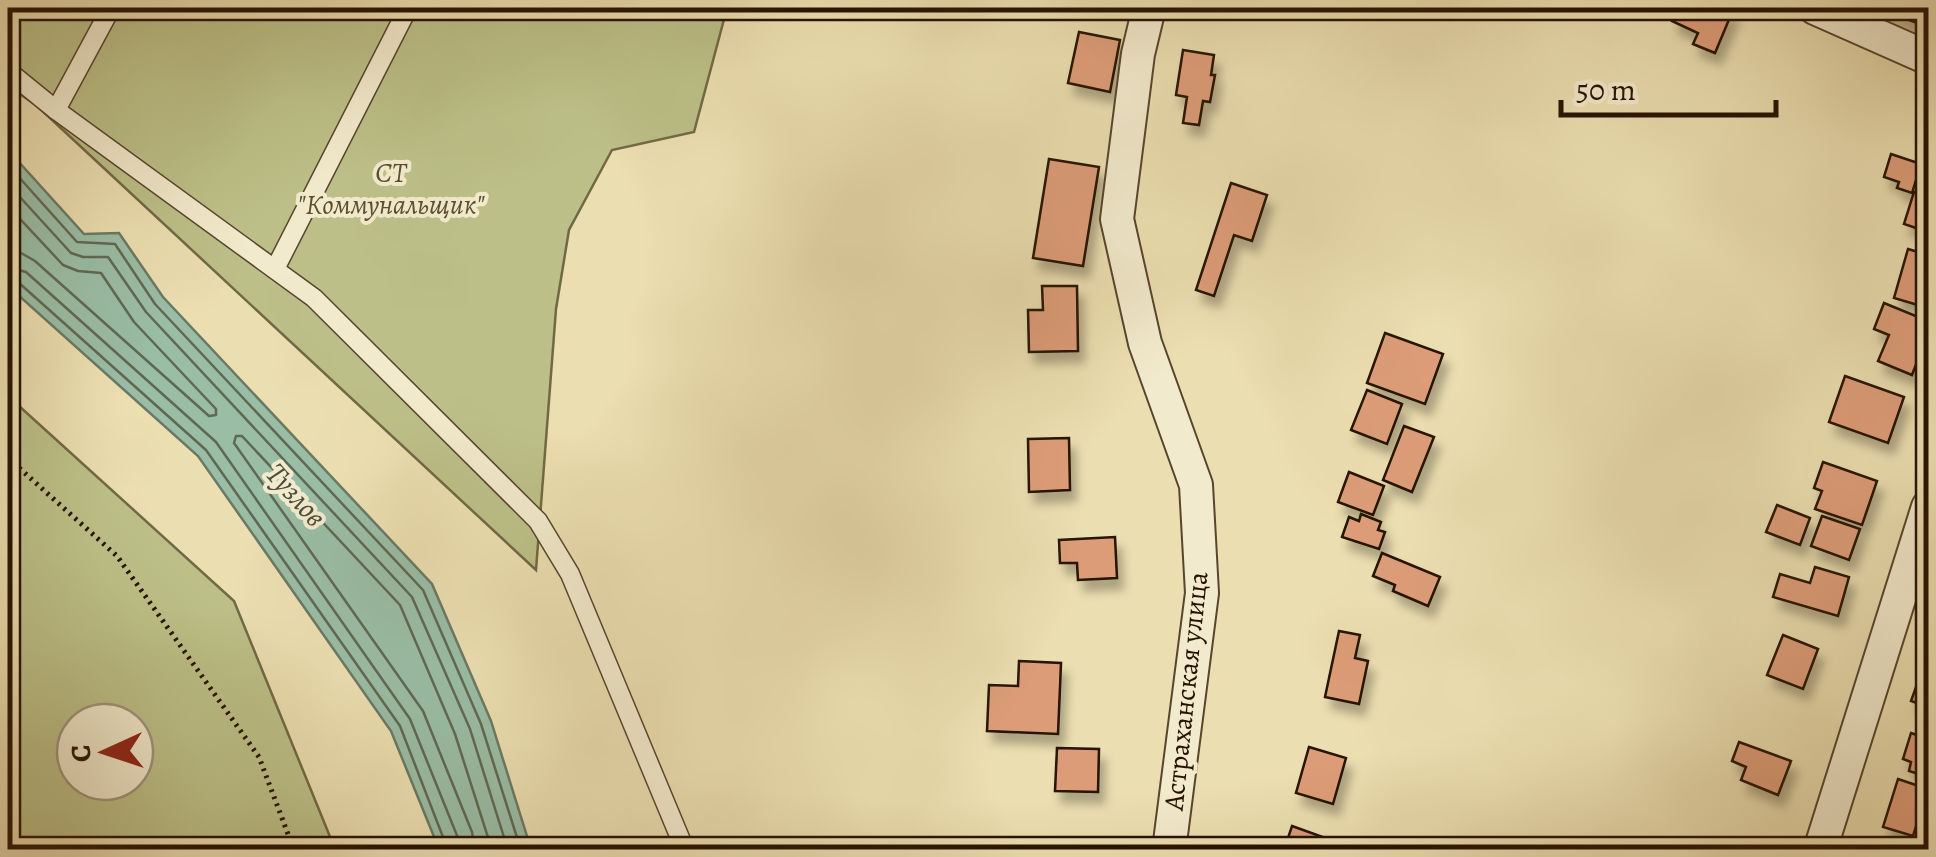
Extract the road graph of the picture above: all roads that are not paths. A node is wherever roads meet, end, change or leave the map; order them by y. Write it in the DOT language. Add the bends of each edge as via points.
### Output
graph roads {
  1 [pos="111,8"];
  2 [pos="408,8"];
  3 [pos="1149,8"];
  4 [pos="1814,8"];
  5 [pos="1928,58"];
  6 [pos="8,71"];
  7 [pos="56,110"];
  8 [pos="274,269"];
  9 [pos="1928,508"];
  10 [pos="685,850"];
  11 [pos="1169,850"];
  12 [pos="1820,850"];
  1 -- 7 [label="lane"];
  2 -- 8 [label="lane"];
  3 -- 11 [label="street, Астраханская улица" via="1117,219 1145,343 1196,484 1202,593"];
  4 -- 5 [label="street"];
  6 -- 7 [label="lane"];
  7 -- 8 [label="lane"];
  8 -- 10 [label="lane" via="314,298 538,521 570,574"];
  9 -- 12 [label="street"];
}
